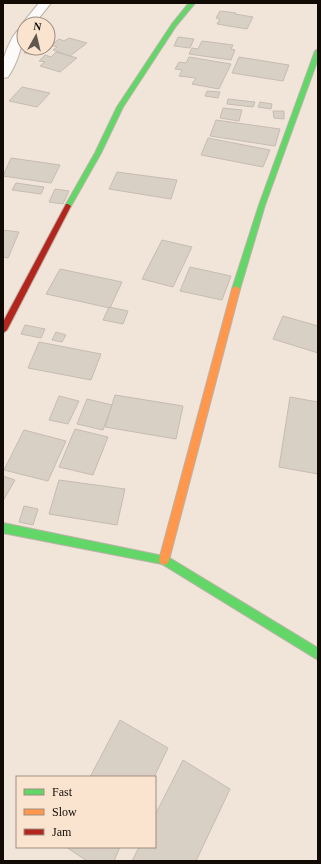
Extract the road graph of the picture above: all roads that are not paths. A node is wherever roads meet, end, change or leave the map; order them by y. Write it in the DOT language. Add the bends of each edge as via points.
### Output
graph roads {
  1 [pos="45,3"];
  2 [pos="192,3"];
  3 [pos="34,16"];
  4 [pos="16,35"];
  5 [pos="3,36"];
  6 [pos="16,46"];
  7 [pos="318,51"];
  8 [pos="3,74"];
  9 [pos="3,330"];
  10 [pos="3,528"];
  11 [pos="164,560"];
  12 [pos="318,654"];
  1 -- 3 [label="street"];
  2 -- 9 [label="street" via="174,25 120,107"];
  4 -- 5 [label="street"];
  6 -- 8 [label="street"];
  7 -- 11 [label="street" via="245,257"];
  10 -- 11 [label="street"];
  11 -- 12 [label="street"];
}
